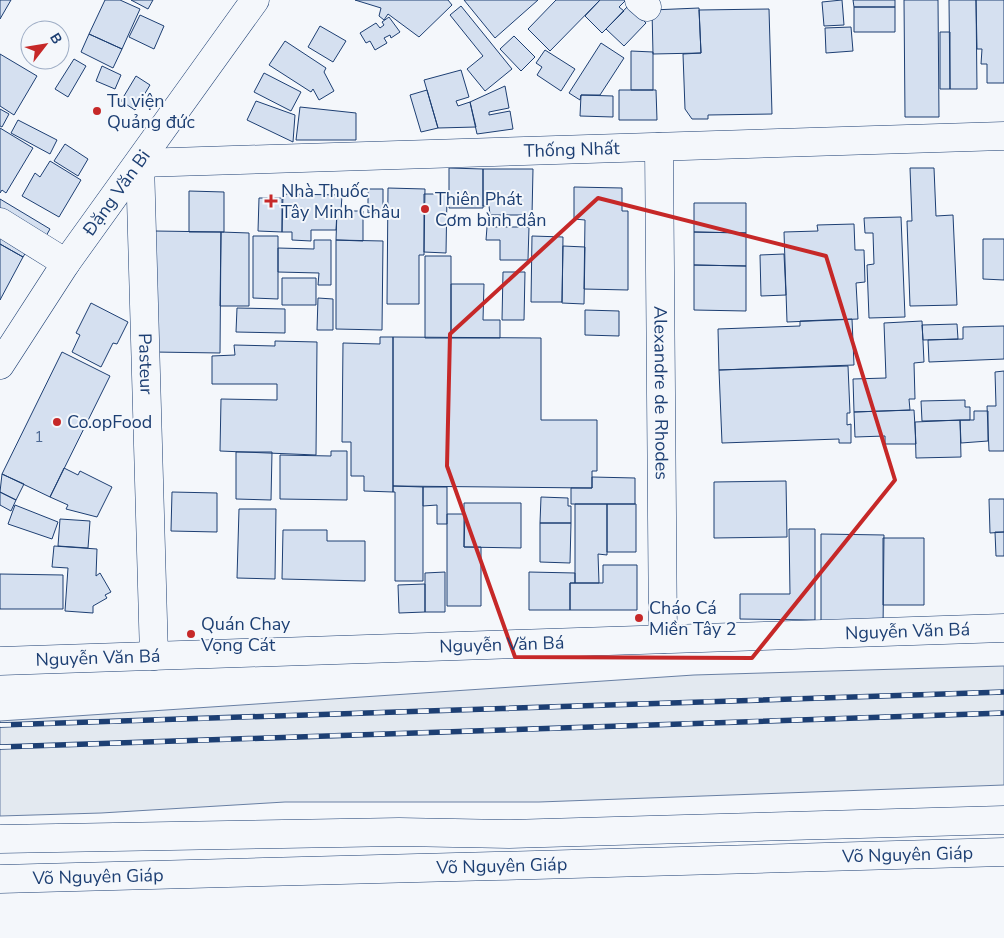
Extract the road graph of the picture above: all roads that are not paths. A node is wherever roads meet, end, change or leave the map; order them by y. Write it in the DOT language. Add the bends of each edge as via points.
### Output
graph roads {
  1 [pos="255,0"];
  2 [pos="1004,136"];
  3 [pos="659,147"];
  4 [pos="140,163"];
  5 [pos="0,222"];
  6 [pos="66,263"];
  7 [pos="0,364"];
  8 [pos="1004,628"];
  9 [pos="663,639"];
  10 [pos="154,656"];
  11 [pos="0,661"];
  12 [pos="1004,820"];
  13 [pos="0,839"];
  14 [pos="1004,852"];
  15 [pos="0,878"];
  1 -- 4 [label="main road, Đặng Văn Bi"];
  2 -- 3 [label="main road, Thống Nhất"];
  3 -- 4 [label="main road, Thống Nhất"];
  3 -- 9 [label="main road, Alexandre de Rhodes"];
  4 -- 6 [label="main road, Đặng Văn Bi"];
  4 -- 10 [label="main road, Pasteur"];
  5 -- 6 [label="main road"];
  6 -- 7 [label="main road, Đặng Văn Bi"];
  8 -- 9 [label="main road, Nguyễn Văn Bá"];
  9 -- 10 [label="main road, Nguyễn Văn Bá"];
  10 -- 11 [label="main road, Nguyễn Văn Bá"];
  12 -- 13 [label="main road, Võ Nguyên Giáp" via="509,834 380,832"];
  14 -- 15 [label="main road, Võ Nguyên Giáp"];
}
